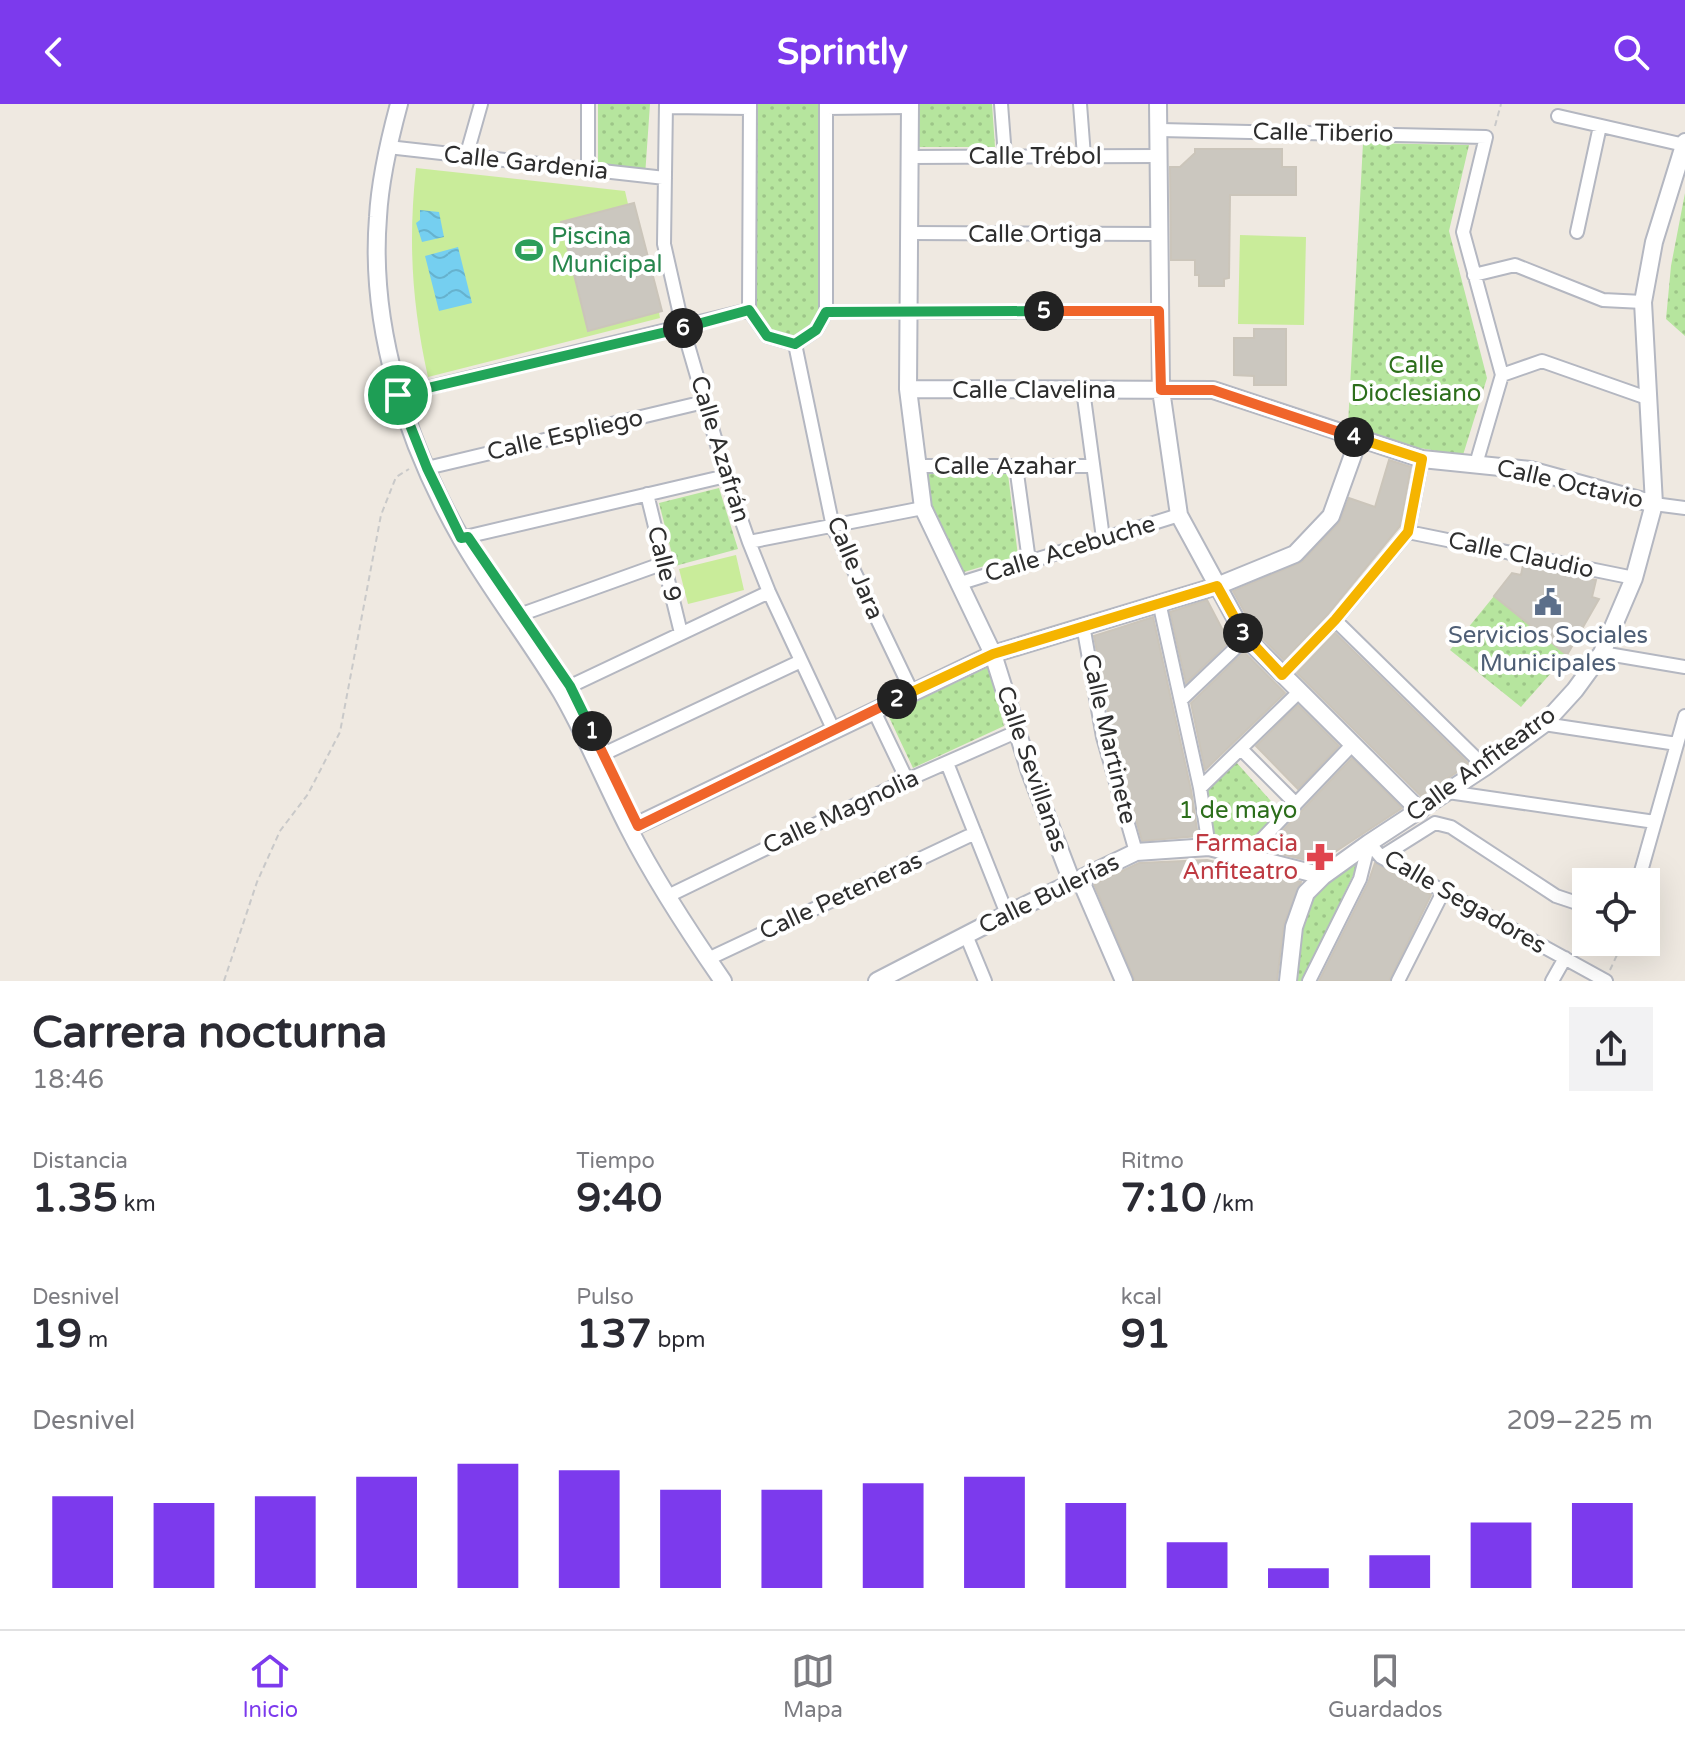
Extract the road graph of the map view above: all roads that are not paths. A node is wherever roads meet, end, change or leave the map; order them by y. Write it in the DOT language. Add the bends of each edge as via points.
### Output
graph roads {
  1 [pos="399,104"];
  2 [pos="481,104"];
  3 [pos="588,104"];
  4 [pos="1001,104"];
  5 [pos="1080,104"];
  6 [pos="1158,104"];
  7 [pos="666,106"];
  8 [pos="750,106"];
  9 [pos="826,106"];
  10 [pos="910,106"];
  11 [pos="1558,116"];
  12 [pos="1600,126"];
  13 [pos="1160,130"];
  14 [pos="1685,144"];
  15 [pos="388,147"];
  16 [pos="1005,156"];
  17 [pos="1084,156"];
  18 [pos="1160,156"];
  19 [pos="466,157"];
  20 [pos="909,157"];
  21 [pos="588,170"];
  22 [pos="665,178"];
  23 [pos="1577,232"];
  24 [pos="909,233"];
  25 [pos="1160,234"];
  26 [pos="1474,275"];
  27 [pos="1643,302"];
  28 [pos="749,310"];
  29 [pos="909,310"];
  30 [pos="1159,311"];
  31 [pos="826,312"];
  32 [pos="683,328"];
  33 [pos="795,344"];
  34 [pos="1502,375"];
  35 [pos="908,389"];
  36 [pos="1083,390"];
  37 [pos="1161,390"];
  38 [pos="398,395"];
  39 [pos="1650,399"];
  40 [pos="704,402"];
  41 [pos="1359,438"];
  42 [pos="1422,459"];
  43 [pos="425,464"];
  44 [pos="1476,464"];
  45 [pos="918,466"];
  46 [pos="1016,466"];
  47 [pos="1092,466"];
  48 [pos="726,476"];
  49 [pos="647,494"];
  50 [pos="1654,504"];
  51 [pos="923,508"];
  52 [pos="1685,508"];
  53 [pos="1179,515"];
  54 [pos="833,527"];
  55 [pos="1408,532"];
  56 [pos="461,538"];
  57 [pos="1103,538"];
  58 [pos="749,542"];
  59 [pos="1029,561"];
  60 [pos="664,563"];
  61 [pos="1634,578"];
  62 [pos="961,583"];
  63 [pos="1217,586"];
  64 [pos="769,592"];
  65 [pos="1159,602"];
  66 [pos="511,618"];
  67 [pos="1335,620"];
  68 [pos="1083,625"];
  69 [pos="681,633"];
  70 [pos="1246,638"];
  71 [pos="1602,653"];
  72 [pos="993,654"];
  73 [pos="801,661"];
  74 [pos="1685,667"];
  75 [pos="1282,675"];
  76 [pos="560,691"];
  77 [pos="912,692"];
  78 [pos="1299,692"];
  79 [pos="1181,700"];
  80 [pos="874,711"];
  81 [pos="1685,716"];
  82 [pos="1544,724"];
  83 [pos="834,731"];
  84 [pos="1016,732"];
  85 [pos="1677,744"];
  86 [pos="1352,745"];
  87 [pos="1241,749"];
  88 [pos="595,758"];
  89 [pos="947,763"];
  90 [pos="1485,767"];
  91 [pos="907,780"];
  92 [pos="1200,788"];
  93 [pos="1448,792"];
  94 [pos="1296,804"];
  95 [pos="1420,811"];
  96 [pos="1655,822"];
  97 [pos="629,829"];
  98 [pos="975,833"];
  99 [pos="1369,843"];
  100 [pos="1209,847"];
  101 [pos="1136,852"];
  102 [pos="1246,856"];
  103 [pos="1381,857"];
  104 [pos="1642,868"];
  105 [pos="1323,876"];
  106 [pos="1076,880"];
  107 [pos="1443,892"];
  108 [pos="668,896"];
  109 [pos="1572,901"];
  110 [pos="1007,914"];
  111 [pos="966,935"];
  112 [pos="1565,958"];
  113 [pos="708,959"];
  114 [pos="723,981"];
  115 [pos="877,981"];
  116 [pos="985,981"];
  117 [pos="1124,981"];
  118 [pos="1288,981"];
  119 [pos="1309,981"];
  120 [pos="1398,981"];
  121 [pos="1552,981"];
  122 [pos="1605,981"];
  1 -- 15 [label="street"];
  2 -- 19 [label="street"];
  3 -- 21 [label="street"];
  4 -- 16 [label="street"];
  5 -- 17 [label="street"];
  6 -- 13 [label="street"];
  7 -- 8 [label="street"];
  7 -- 22 [label="street, Calle Azafrán"];
  8 -- 28 [label="street"];
  9 -- 10 [label="street"];
  9 -- 31 [label="street"];
  10 -- 20 [label="street"];
  11 -- 12 [label="street"];
  12 -- 14 [label="street"];
  12 -- 23 [label="street"];
  13 -- 18 [label="street"];
  13 -- 26 [label="street, Calle Tiberio" via="1486,137 1463,232"];
  14 -- 27 [label="street, Calle Anfiteatro" via="1654,242"];
  15 -- 19 [label="street, Calle Gardenia"];
  15 -- 38 [label="street" via="377,218 379,295"];
  16 -- 17 [label="street, Calle Trébol"];
  16 -- 20 [label="street, Calle Trébol"];
  17 -- 18 [label="street, Calle Trébol"];
  18 -- 25 [label="street"];
  19 -- 21 [label="street, Calle Gardenia"];
  20 -- 24 [label="street"];
  21 -- 22 [label="street, Calle Gardenia"];
  22 -- 32 [label="street, Calle Azafrán" via="664,244"];
  24 -- 25 [label="street, Calle Ortiga"];
  24 -- 29 [label="street"];
  25 -- 30 [label="street"];
  26 -- 27 [label="street" via="1515,265 1603,300"];
  26 -- 34 [label="street"];
  27 -- 39 [label="street, Calle Anfiteatro"];
  28 -- 32 [label="street"];
  28 -- 33 [label="street" via="767,336"];
  29 -- 30 [label="street"];
  29 -- 31 [label="street"];
  29 -- 35 [label="street"];
  30 -- 37 [label="street"];
  31 -- 33 [label="street" via="816,330"];
  32 -- 38 [label="street"];
  32 -- 40 [label="street, Calle Azafrán"];
  33 -- 54 [label="street, Calle Jara"];
  34 -- 39 [label="street" via="1542,361"];
  34 -- 44 [label="street"];
  35 -- 36 [label="street, Calle Clavelina"];
  35 -- 45 [label="street"];
  36 -- 37 [label="street, Calle Clavelina"];
  36 -- 47 [label="street"];
  37 -- 41 [label="street, Calle Octavio" via="1213,390"];
  37 -- 53 [label="street"];
  38 -- 43 [label="street"];
  39 -- 50 [label="street, Calle Anfiteatro"];
  40 -- 43 [label="street, Calle Espliego"];
  40 -- 48 [label="street, Calle Azafrán"];
  41 -- 42 [label="street, Calle Octavio"];
  41 -- 63 [label="street" via="1331,516 1295,554"];
  42 -- 44 [label="street, Calle Octavio"];
  42 -- 55 [label="street"];
  43 -- 56 [label="street"];
  44 -- 50 [label="street, Calle Octavio" via="1530,470"];
  45 -- 46 [label="street, Calle Azahar"];
  45 -- 51 [label="street"];
  46 -- 47 [label="street, Calle Azahar"];
  46 -- 59 [label="street"];
  47 -- 57 [label="street"];
  48 -- 49 [label="street"];
  48 -- 58 [label="street, Calle Azafrán"];
  49 -- 56 [label="street"];
  49 -- 60 [label="street, Calle 9"];
  50 -- 52 [label="street"];
  50 -- 61 [label="street, Calle Anfiteatro"];
  51 -- 54 [label="street"];
  51 -- 62 [label="street, Calle Sevillanas"];
  53 -- 57 [label="street, Calle Acebuche"];
  53 -- 63 [label="street"];
  54 -- 58 [label="street"];
  54 -- 77 [label="street, Calle Jara"];
  55 -- 61 [label="street, Calle Claudio"];
  55 -- 67 [label="street"];
  56 -- 66 [label="street"];
  57 -- 59 [label="street, Calle Acebuche"];
  58 -- 64 [label="street, Calle Azafrán"];
  59 -- 62 [label="street, Calle Acebuche"];
  60 -- 66 [label="street"];
  60 -- 69 [label="street, Calle 9"];
  61 -- 71 [label="street, Calle Anfiteatro"];
  62 -- 72 [label="street, Calle Sevillanas"];
  63 -- 65 [label="street"];
  63 -- 70 [label="street"];
  64 -- 69 [label="street"];
  64 -- 73 [label="street, Calle Azafrán"];
  65 -- 68 [label="street"];
  65 -- 79 [label="street"];
  66 -- 76 [label="street"];
  67 -- 75 [label="street"];
  67 -- 90 [label="street"];
  68 -- 72 [label="street"];
  68 -- 101 [label="street, Calle Martinete" via="1103,737"];
  69 -- 76 [label="street"];
  70 -- 75 [label="street"];
  70 -- 79 [label="street"];
  71 -- 74 [label="street"];
  71 -- 82 [label="street, Calle Anfiteatro"];
  72 -- 77 [label="street"];
  72 -- 84 [label="street, Calle Sevillanas"];
  73 -- 83 [label="street, Calle Azafrán"];
  73 -- 88 [label="street"];
  75 -- 78 [label="street"];
  76 -- 88 [label="street"];
  77 -- 80 [label="street"];
  78 -- 86 [label="street"];
  78 -- 87 [label="street"];
  79 -- 92 [label="street"];
  80 -- 83 [label="street"];
  80 -- 91 [label="street"];
  81 -- 85 [label="street"];
  82 -- 85 [label="street"];
  82 -- 90 [label="street, Calle Anfiteatro"];
  83 -- 97 [label="street"];
  84 -- 89 [label="street, Calle Magnolia"];
  84 -- 106 [label="street, Calle Sevillanas"];
  85 -- 96 [label="street"];
  86 -- 94 [label="street"];
  86 -- 95 [label="street"];
  87 -- 92 [label="street"];
  87 -- 94 [label="street"];
  88 -- 97 [label="street"];
  89 -- 91 [label="street, Calle Magnolia"];
  89 -- 98 [label="street"];
  90 -- 93 [label="street, Calle Anfiteatro"];
  91 -- 108 [label="street, Calle Magnolia"];
  92 -- 100 [label="street"];
  93 -- 95 [label="street, Calle Anfiteatro"];
  93 -- 96 [label="street"];
  94 -- 102 [label="street"];
  95 -- 99 [label="street, Calle Anfiteatro"];
  96 -- 104 [label="street"];
  97 -- 108 [label="street"];
  98 -- 110 [label="street"];
  98 -- 113 [label="street, Calle Peteneras"];
  99 -- 103 [label="street, Calle Segadores"];
  99 -- 105 [label="street, Calle Anfiteatro"];
  99 -- 119 [label="street" via="1360,879"];
  100 -- 101 [label="street, Calle Bulerías"];
  100 -- 102 [label="street, Calle Bulerías"];
  101 -- 106 [label="street, Calle Bulerías"];
  102 -- 105 [label="street, Calle Bulerías"];
  103 -- 107 [label="street, Calle Segadores"];
  103 -- 109 [label="street" via="1435,823 1451,827"];
  105 -- 118 [label="street, Calle Anfiteatro" via="1306,893 1294,927"];
  106 -- 110 [label="street, Calle Bulerías"];
  106 -- 117 [label="street, Calle Sevillanas"];
  107 -- 112 [label="street, Calle Segadores"];
  107 -- 120 [label="street"];
  108 -- 113 [label="street"];
  110 -- 111 [label="street, Calle Bulerías"];
  111 -- 115 [label="street, Calle Bulerías"];
  111 -- 116 [label="street"];
  112 -- 121 [label="street"];
  112 -- 122 [label="street, Calle Segadores"];
  113 -- 114 [label="street"];
}
